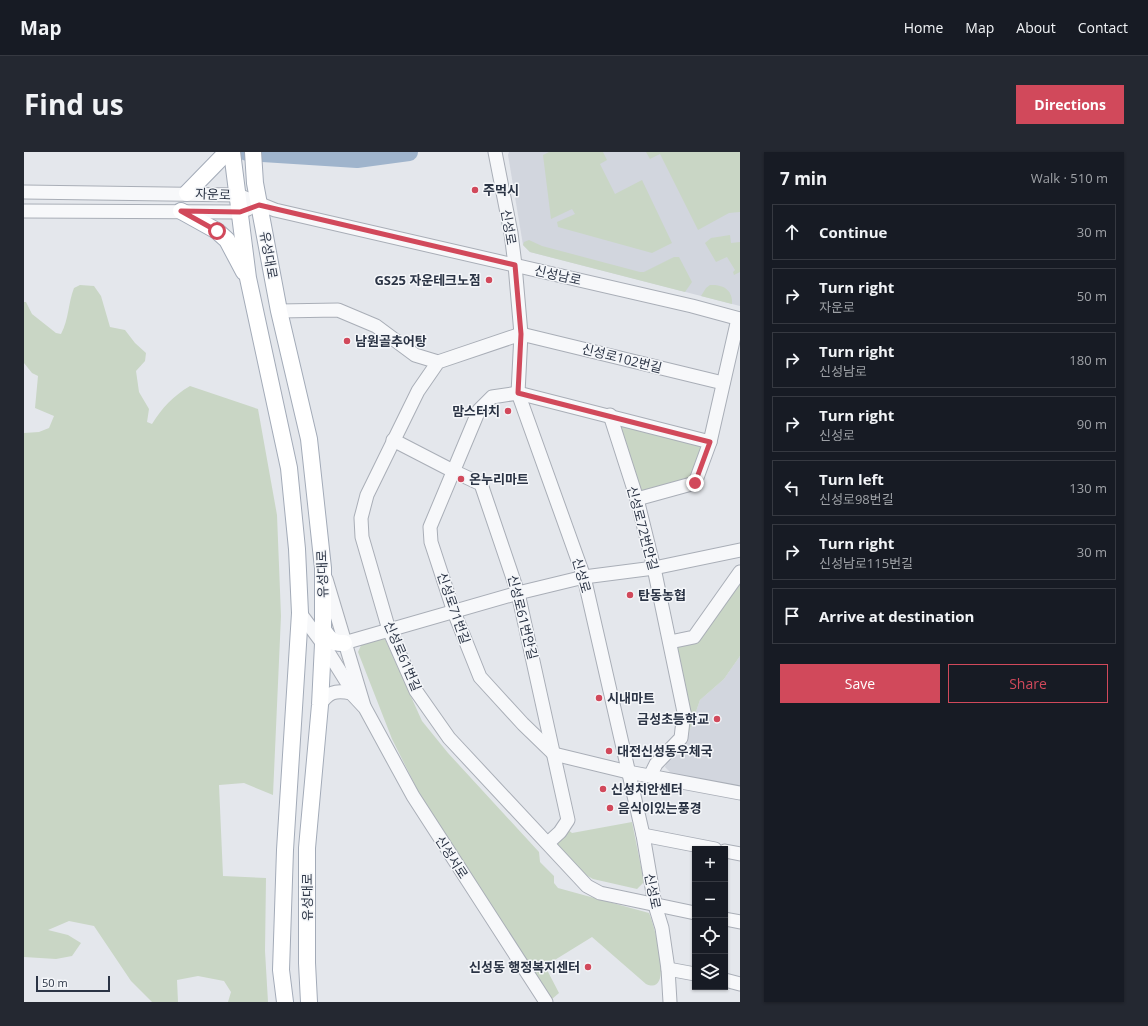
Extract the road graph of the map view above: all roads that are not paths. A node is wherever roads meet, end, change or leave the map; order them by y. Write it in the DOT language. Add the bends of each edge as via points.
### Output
graph roads {
  1 [pos="227,152"];
  2 [pos="232,152"];
  3 [pos="253,152"];
  4 [pos="495,152"];
  5 [pos="236,189"];
  6 [pos="24,192"];
  7 [pos="187,193"];
  8 [pos="259,205"];
  9 [pos="24,211"];
  10 [pos="181,211"];
  11 [pos="240,212"];
  12 [pos="515,265"];
  13 [pos="248,278"];
  14 [pos="279,311"];
  15 [pos="739,319"];
  16 [pos="521,334"];
  17 [pos="438,362"];
  18 [pos="723,383"];
  19 [pos="518,393"];
  20 [pos="610,415"];
  21 [pos="393,440"];
  22 [pos="710,442"];
  23 [pos="453,471"];
  24 [pos="637,500"];
  25 [pos="740,550"];
  26 [pos="323,568"];
  27 [pos="654,568"];
  28 [pos="740,572"];
  29 [pos="584,577"];
  30 [pos="518,593"];
  31 [pos="454,612"];
  32 [pos="300,613"];
  33 [pos="389,630"];
  34 [pos="323,637"];
  35 [pos="670,642"];
  36 [pos="344,643"];
  37 [pos="351,693"];
  38 [pos="320,705"];
  39 [pos="365,708"];
  40 [pos="554,754"];
  41 [pos="628,772"];
  42 [pos="650,776"];
  43 [pos="740,793"];
  44 [pos="643,835"];
  45 [pos="548,843"];
  46 [pos="700,846"];
  47 [pos="728,852"];
  48 [pos="740,854"];
  49 [pos="655,905"];
  50 [pos="692,912"];
  51 [pos="728,920"];
  52 [pos="740,922"];
  53 [pos="668,969"];
  54 [pos="692,973"];
  55 [pos="728,981"];
  56 [pos="740,984"];
  57 [pos="284,1002"];
  58 [pos="309,1002"];
  59 [pos="546,1002"];
  60 [pos="670,1002"];
  1 -- 7 [label="main road"];
  2 -- 5 [label="main road, 유성대로"];
  3 -- 8 [label="main road, 유성대로"];
  4 -- 12 [label="street, 신성로"];
  5 -- 7 [label="street, 자운로"];
  5 -- 8 [label="street, 자운로"];
  5 -- 11 [label="main road, 유성대로"];
  6 -- 7 [label="street, 자운로"];
  8 -- 11 [label="street, 자운로"];
  8 -- 12 [label="street, 신성남로"];
  8 -- 14 [label="main road, 유성대로"];
  9 -- 10 [label="street, 자운로"];
  10 -- 11 [label="street, 자운로"];
  10 -- 13 [label="main road" via="217,231 227,240"];
  11 -- 13 [label="main road, 유성대로"];
  12 -- 15 [label="street, 신성남로"];
  12 -- 16 [label="street, 신성로"];
  13 -- 32 [label="main road, 유성대로" via="289,468"];
  14 -- 17 [label="street" via="338,310 376,326 415,355"];
  14 -- 26 [label="main road, 유성대로" via="309,439"];
  15 -- 18 [label="street"];
  16 -- 17 [label="street"];
  16 -- 18 [label="street, 신성로102번길"];
  16 -- 19 [label="street, 신성로"];
  17 -- 21 [label="street, 신성로61번길" via="418,391"];
  18 -- 22 [label="street"];
  19 -- 20 [label="street"];
  19 -- 23 [label="street, 신성로71번길" via="492,397 479,410"];
  19 -- 29 [label="street, 신성로"];
  20 -- 22 [label="street"];
  20 -- 24 [label="street, 신성로72번안길"];
  21 -- 23 [label="street, 신성로61번안길"];
  21 -- 33 [label="street, 신성로61번길" via="367,495 361,518 362,537"];
  22 -- 24 [label="street" via="695,483"];
  23 -- 30 [label="street, 신성로61번안길" via="481,484"];
  23 -- 31 [label="street, 신성로71번길" via="430,527 431,542"];
  24 -- 27 [label="street, 신성로72번안길"];
  25 -- 27 [label="street"];
  26 -- 34 [label="main road, 유성대로"];
  26 -- 36 [label="street"];
  27 -- 29 [label="street"];
  27 -- 35 [label="street, 신성로72번안길"];
  28 -- 35 [label="street" via="694,637"];
  29 -- 30 [label="street"];
  29 -- 41 [label="street, 신성로"];
  30 -- 31 [label="street"];
  30 -- 40 [label="street, 신성로61번안길"];
  31 -- 33 [label="street"];
  31 -- 40 [label="street, 신성로71번길" via="480,677"];
  32 -- 34 [label="street"];
  32 -- 57 [label="main road, 유성대로" via="285,850 281,970"];
  33 -- 36 [label="street"];
  33 -- 45 [label="street, 신성로61번길" via="416,691 449,738"];
  34 -- 36 [label="main road" via="338,644"];
  34 -- 37 [label="street"];
  34 -- 38 [label="main road, 유성대로"];
  35 -- 42 [label="street, 신성로72번안길" via="684,712 681,738 656,764"];
  36 -- 39 [label="street"];
  37 -- 38 [label="street" via="333,691"];
  37 -- 39 [label="street"];
  38 -- 58 [label="main road, 유성대로" via="307,848"];
  39 -- 59 [label="street, 신성서로" via="412,796"];
  40 -- 41 [label="street"];
  40 -- 45 [label="street, 신성로61번안길" via="568,820"];
  41 -- 42 [label="street"];
  41 -- 44 [label="street, 신성로"];
  42 -- 43 [label="street"];
  44 -- 46 [label="street"];
  44 -- 49 [label="street, 신성로"];
  45 -- 49 [label="street, 신성로61번길" via="588,886 600,893"];
  47 -- 48 [label="street"];
  49 -- 50 [label="street, 신성로61번길"];
  49 -- 53 [label="street, 신성로" via="662,928"];
  51 -- 52 [label="street"];
  53 -- 54 [label="street"];
  53 -- 60 [label="street, 신성로"];
  55 -- 56 [label="street"];
}
